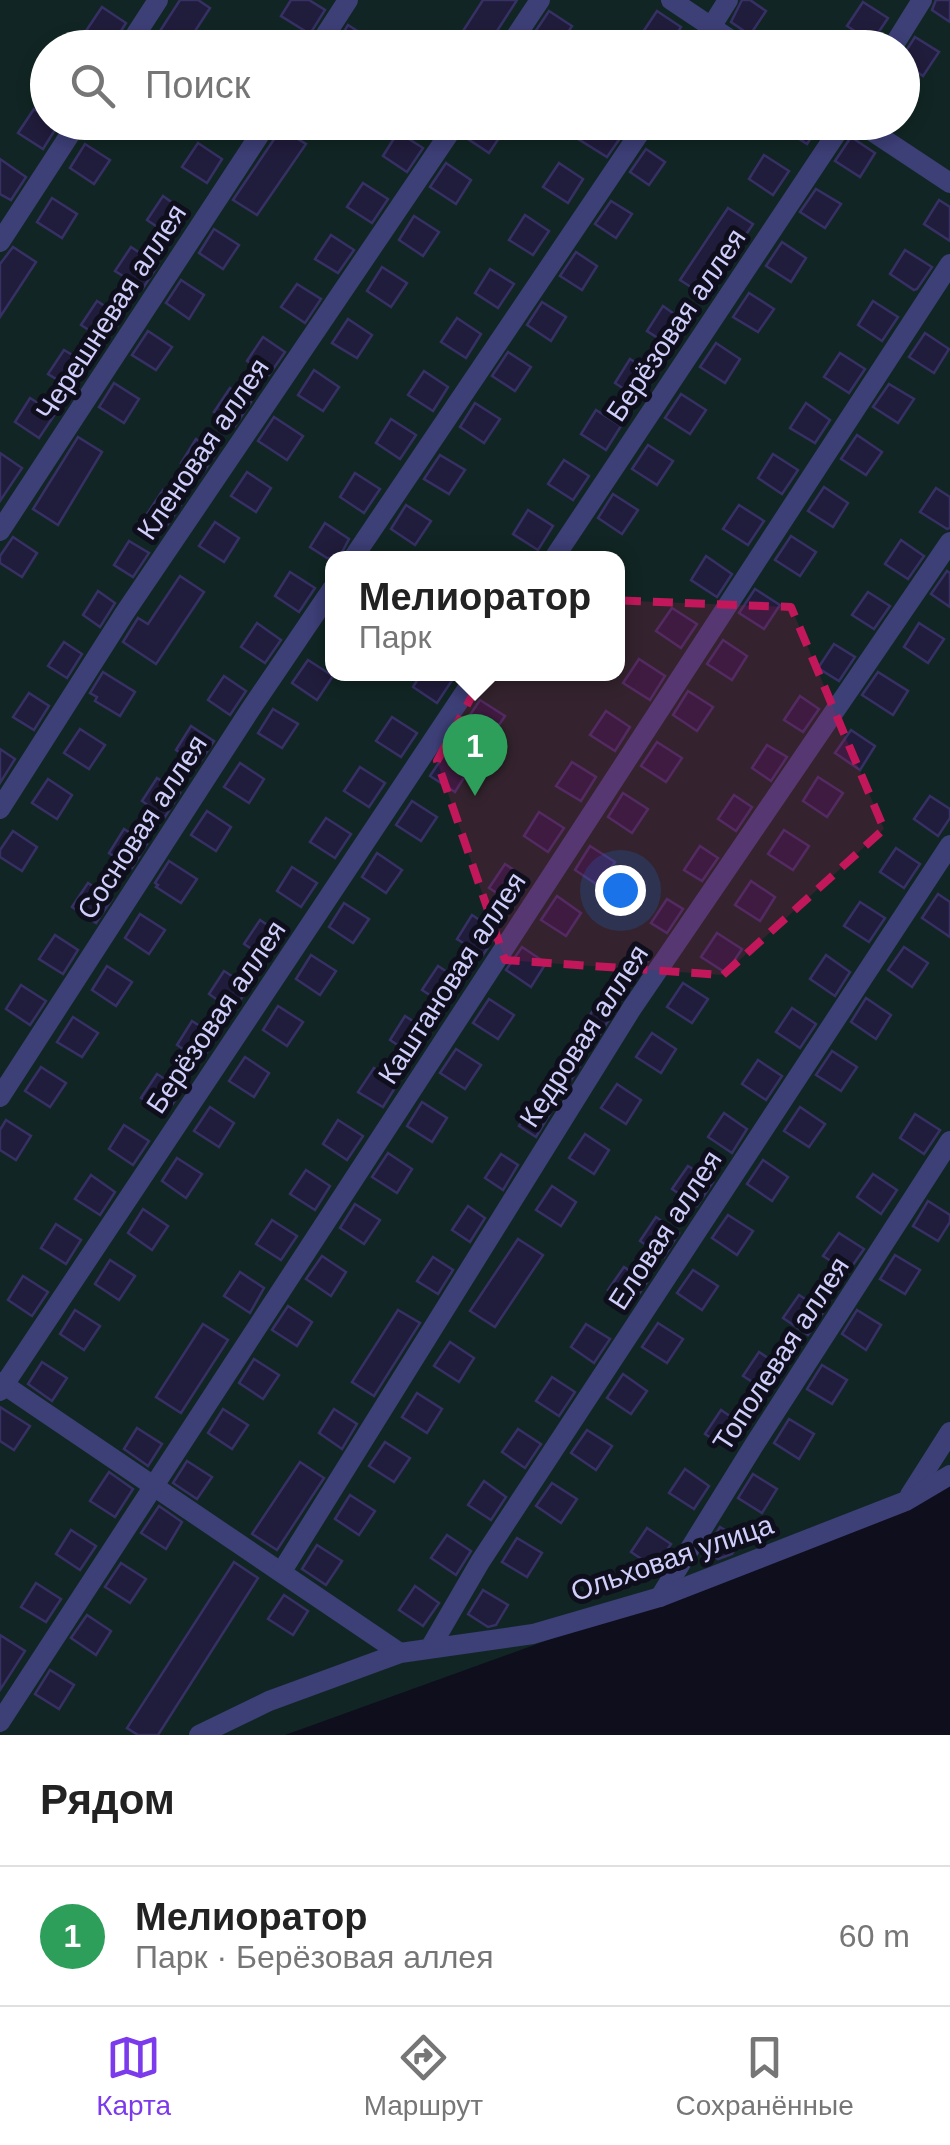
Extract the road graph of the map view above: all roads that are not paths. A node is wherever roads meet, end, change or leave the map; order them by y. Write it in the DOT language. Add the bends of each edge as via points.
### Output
graph roads {
  1 [pos="158,0"];
  2 [pos="348,0"];
  3 [pos="540,0"];
  4 [pos="670,0"];
  5 [pos="728,0"];
  6 [pos="922,0"];
  7 [pos="712,27"];
  8 [pos="139,30"];
  9 [pos="329,30"];
  10 [pos="520,30"];
  11 [pos="710,30"];
  12 [pos="717,30"];
  13 [pos="903,30"];
  14 [pos="66,140"];
  15 [pos="256,140"];
  16 [pos="445,140"];
  17 [pos="635,140"];
  18 [pos="832,140"];
  19 [pos="885,140"];
  20 [pos="950,183"];
  21 [pos="0,242"];
  22 [pos="950,264"];
  23 [pos="0,531"];
  24 [pos="950,542"];
  25 [pos="358,551"];
  26 [pos="559,551"];
  27 [pos="325,600"];
  28 [pos="472,681"];
  29 [pos="0,809"];
  30 [pos="950,844"];
  31 [pos="0,1097"];
  32 [pos="950,1141"];
  33 [pos="1,1386"];
  34 [pos="950,1432"];
  35 [pos="950,1476"];
  36 [pos="155,1485"];
  37 [pos="906,1502"];
  38 [pos="282,1571"];
  39 [pos="660,1597"];
  40 [pos="430,1648"];
  41 [pos="400,1653"];
  42 [pos="0,1722"];
  43 [pos="200,1735"];
  1 -- 8 [label="street"];
  2 -- 9 [label="street"];
  3 -- 10 [label="street"];
  4 -- 7 [label="street"];
  5 -- 7 [label="street"];
  6 -- 13 [label="street"];
  7 -- 11 [label="street"];
  7 -- 12 [label="street"];
  14 -- 21 [label="street"];
  15 -- 23 [label="street, Черешневая аллея"];
  16 -- 29 [label="street, Кленовая аллея"];
  17 -- 25 [label="street"];
  18 -- 26 [label="street, Берёзовая аллея"];
  19 -- 20 [label="street"];
  22 -- 36 [label="street, Каштановая аллея"];
  24 -- 38 [label="street, Кедровая аллея" via="632,1008"];
  27 -- 31 [label="street, Сосновая аллея"];
  28 -- 33 [label="street, Берёзовая аллея"];
  30 -- 40 [label="street, Еловая аллея"];
  32 -- 39 [label="street, Тополевая аллея"];
  33 -- 36 [label="street"];
  34 -- 37 [label="street"];
  35 -- 37 [label="street, Ольховая улица"];
  36 -- 38 [label="street"];
  36 -- 42 [label="street, Каштановая аллея"];
  37 -- 39 [label="street, Ольховая улица"];
  38 -- 41 [label="street"];
  39 -- 40 [label="street, Ольховая улица" via="533,1634"];
  40 -- 41 [label="street, Ольховая улица"];
  41 -- 43 [label="street, Ольховая улица" via="269,1701"];
}
